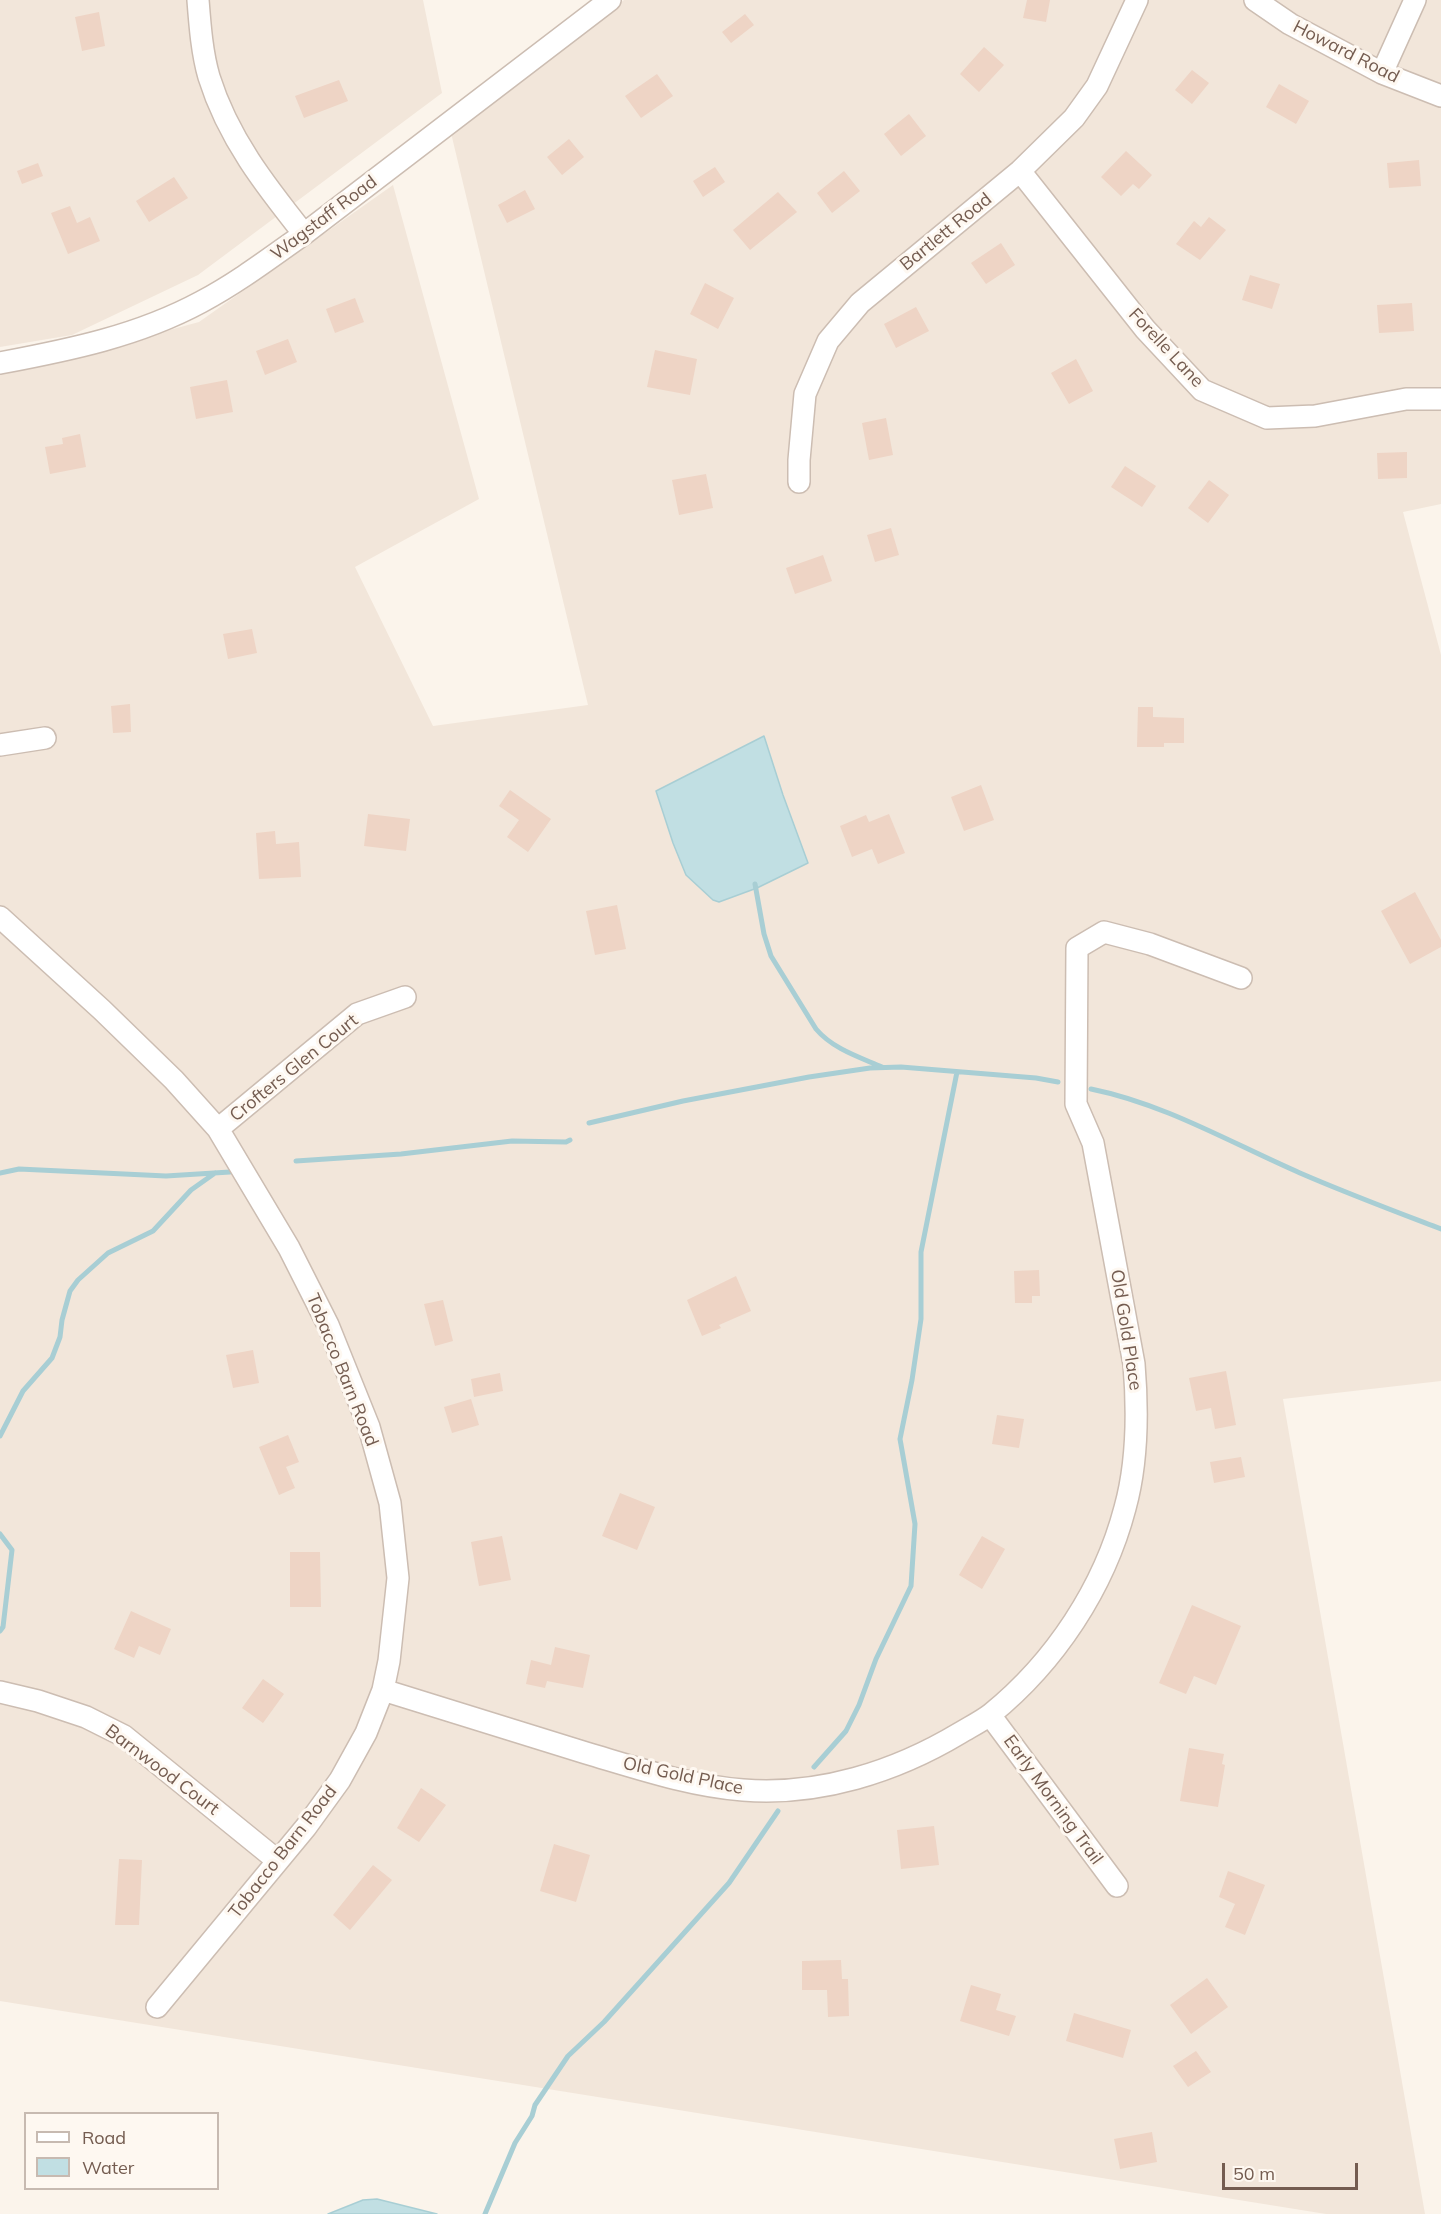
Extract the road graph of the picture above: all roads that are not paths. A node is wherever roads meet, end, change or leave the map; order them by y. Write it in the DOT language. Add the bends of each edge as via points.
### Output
graph roads {
  1 [pos="198,0"];
  2 [pos="610,0"];
  3 [pos="1137,0"];
  4 [pos="1255,0"];
  5 [pos="1415,0"];
  6 [pos="1382,73"];
  7 [pos="1441,96"];
  8 [pos="1020,171"];
  9 [pos="304,234"];
  10 [pos="0,363"];
  11 [pos="1441,399"];
  12 [pos="799,482"];
  13 [pos="45,738"];
  14 [pos="0,745"];
  15 [pos="0,917"];
  16 [pos="1241,978"];
  17 [pos="405,997"];
  18 [pos="218,1129"];
  19 [pos="383,1690"];
  20 [pos="0,1692"];
  21 [pos="990,1715"];
  22 [pos="278,1861"];
  23 [pos="1117,1886"];
  24 [pos="157,2007"];
  1 -- 9 [label="street" via="209,76 231,132 269,191"];
  2 -- 9 [label="street, Wagstaff Road"];
  3 -- 8 [label="street, Bartlett Road" via="1097,87 1074,118"];
  4 -- 6 [label="street, Howard Road" via="1290,24"];
  5 -- 6 [label="street"];
  6 -- 7 [label="street, Howard Road"];
  8 -- 11 [label="street, Forelle Lane" via="1145,329 1202,390 1267,418 1315,416 1406,399"];
  8 -- 12 [label="street, Bartlett Road" via="860,303 828,341 805,394"];
  9 -- 10 [label="street, Wagstaff Road" via="202,302 165,320 74,349"];
  13 -- 14 [label="street"];
  15 -- 18 [label="street, Tobacco Barn Road" via="174,1080"];
  16 -- 21 [label="street, Old Gold Place" via="1150,944 1104,932 1077,948 1076,1104 1094,1143 1134,1364 1137,1401 1133,1466 1116,1538 1083,1608 1048,1658"];
  17 -- 18 [label="street, Crofters Glen Court" via="357,1014"];
  18 -- 19 [label="street, Tobacco Barn Road" via="289,1248 328,1325 369,1427 390,1503 398,1578"];
  19 -- 21 [label="street, Old Gold Place" via="650,1772 744,1790 830,1785 867,1775 902,1764"];
  19 -- 22 [label="street, Tobacco Barn Road" via="366,1733 340,1780"];
  20 -- 22 [label="street, Barnwood Court" via="86,1717 124,1736"];
  21 -- 23 [label="street, Early Morning Trail"];
  22 -- 24 [label="street, Tobacco Barn Road"];
}
